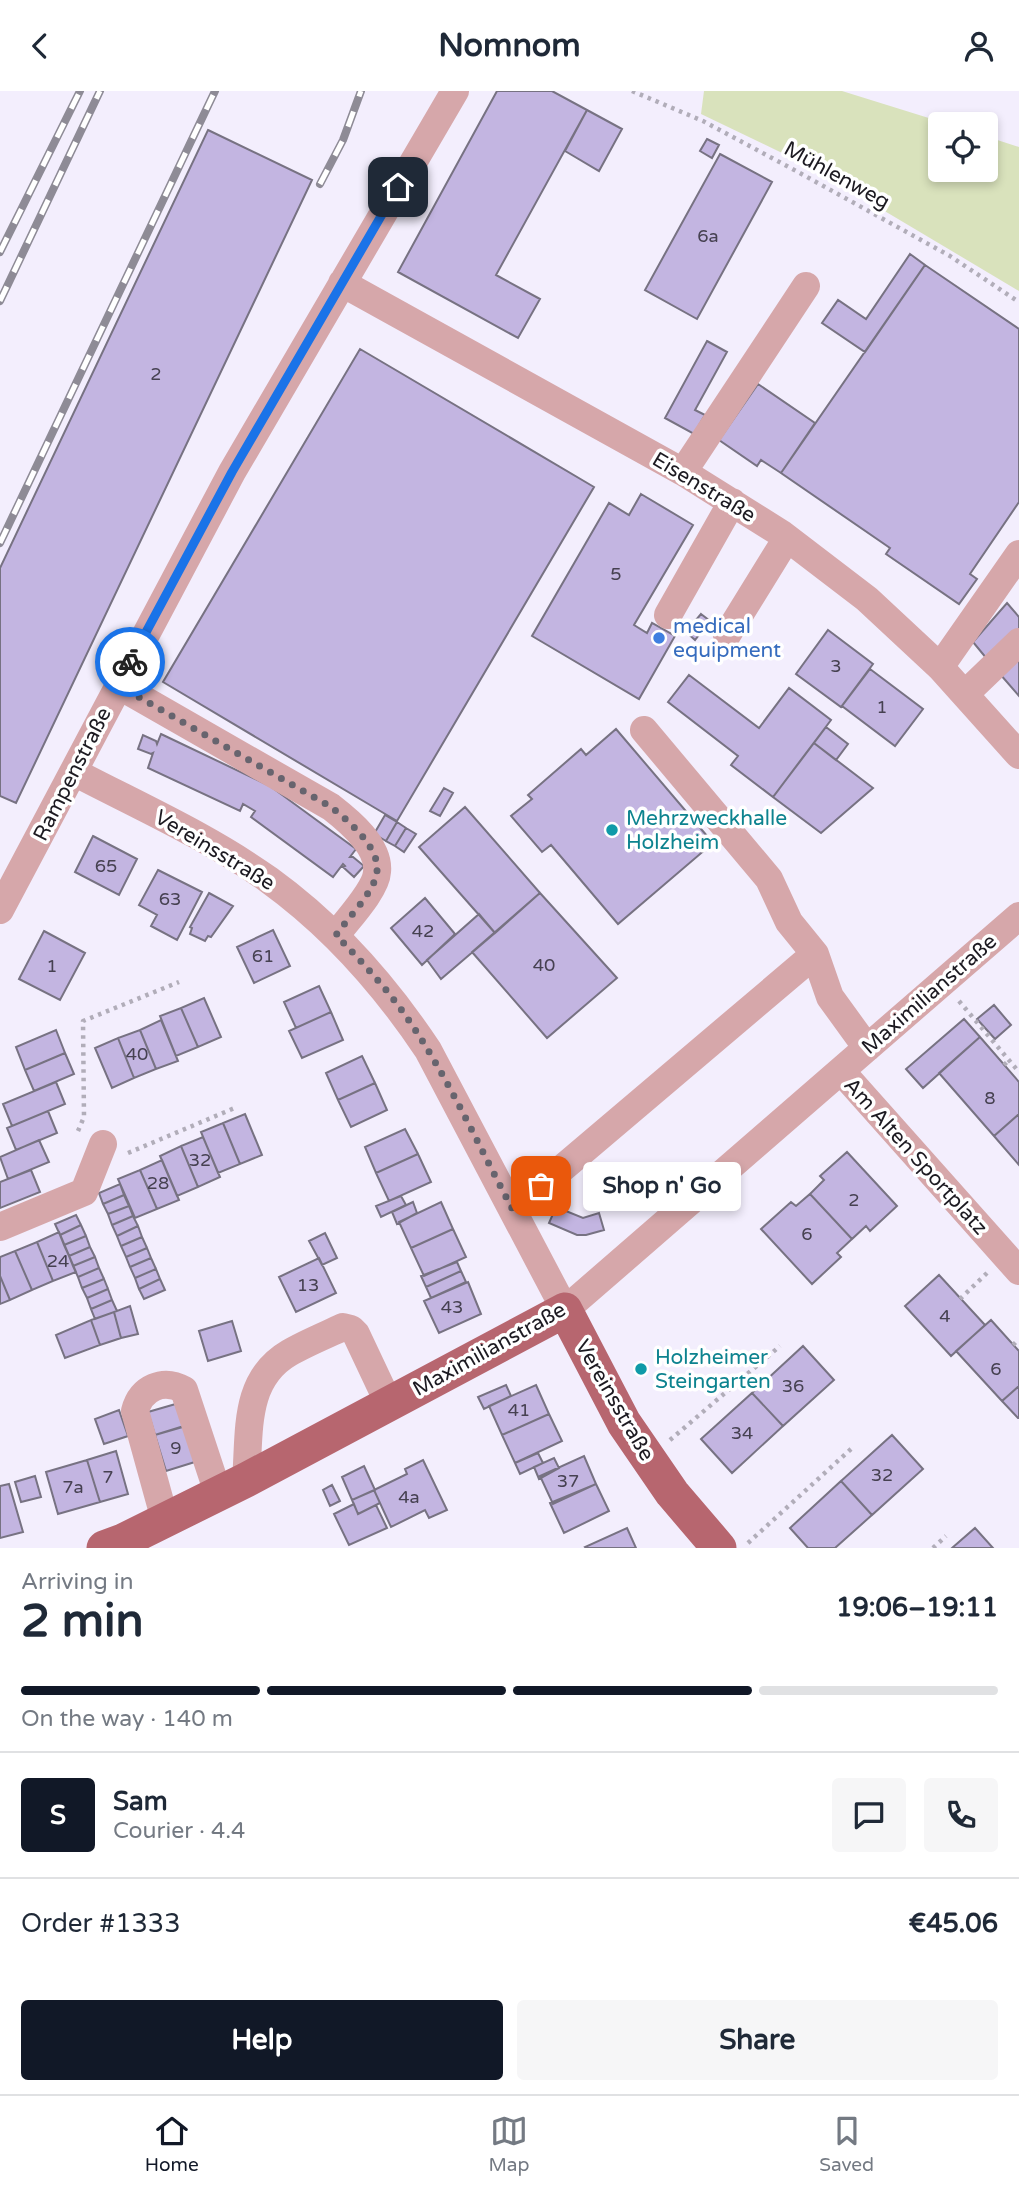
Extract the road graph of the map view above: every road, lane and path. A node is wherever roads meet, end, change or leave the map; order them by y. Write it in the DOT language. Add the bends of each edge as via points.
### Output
graph roads {
  1 [pos="455,91"];
  2 [pos="632,91"];
  3 [pos="342,283"];
  4 [pos="806,286"];
  5 [pos="1019,302"];
  6 [pos="682,472"];
  7 [pos="732,502"];
  8 [pos="787,538"];
  9 [pos="1019,554"];
  10 [pos="668,615"];
  11 [pos="727,635"];
  12 [pos="1019,642"];
  13 [pos="940,667"];
  14 [pos="118,685"];
  15 [pos="965,694"];
  16 [pos="644,730"];
  17 [pos="1019,755"];
  18 [pos="74,772"];
  19 [pos="0,910"];
  20 [pos="1019,916"];
  21 [pos="336,935"];
  22 [pos="815,954"];
  23 [pos="179,982"];
  24 [pos="942,982"];
  25 [pos="867,1048"];
  26 [pos="1009,1061"];
  27 [pos="1004,1065"];
  28 [pos="841,1071"];
  29 [pos="1019,1072"];
  30 [pos="237,1107"];
  31 [pos="102,1147"];
  32 [pos="513,1210"];
  33 [pos="0,1227"];
  34 [pos="1012,1264"];
  35 [pos="960,1299"];
  36 [pos="565,1310"];
  37 [pos="1019,1339"];
  38 [pos="1013,1345"];
  39 [pos="780,1346"];
  40 [pos="389,1404"];
  41 [pos="851,1449"];
  42 [pos="646,1456"];
  43 [pos="232,1486"];
  44 [pos="165,1520"];
  45 [pos="947,1536"];
  46 [pos="104,1548"];
  47 [pos="719,1548"];
  48 [pos="742,1548"];
  49 [pos="933,1548"];
  1 -- 3 [label="street, Rampenstraße"];
  2 -- 5 [label="path, Mühlenweg" via="703,121 786,165 950,256"];
  3 -- 6 [label="street, Eisenstraße"];
  3 -- 14 [label="street, Rampenstraße" via="232,472"];
  4 -- 6 [label="street"];
  6 -- 7 [label="street, Eisenstraße"];
  7 -- 8 [label="street, Eisenstraße"];
  7 -- 10 [label="street"];
  8 -- 11 [label="street"];
  8 -- 13 [label="street, Eisenstraße" via="867,599"];
  9 -- 13 [label="street"];
  12 -- 15 [label="street"];
  13 -- 15 [label="street, Eisenstraße"];
  14 -- 18 [label="street, Rampenstraße"];
  14 -- 21 [label="street" via="331,807 352,824 370,848 377,871 374,883"];
  15 -- 17 [label="street, Eisenstraße"];
  16 -- 22 [label="street" via="769,879 789,922"];
  18 -- 19 [label="street, Rampenstraße"];
  18 -- 21 [label="street, Vereinsstraße" via="228,853"];
  20 -- 24 [label="street, Maximilianstraße"];
  21 -- 32 [label="street, Vereinsstraße" via="368,968 428,1050"];
  22 -- 25 [label="street" via="830,997"];
  22 -- 32 [label="street"];
  23 -- 31 [label="path" via="83,1021 84,1117 76,1134"];
  24 -- 25 [label="street, Maximilianstraße"];
  24 -- 26 [label="path"];
  25 -- 28 [label="street, Maximilianstraße"];
  26 -- 27 [label="path"];
  26 -- 29 [label="path"];
  28 -- 34 [label="street, Am Alten Sportplatz"];
  28 -- 36 [label="street, Maximilianstraße"];
  30 -- 31 [label="path" via="118,1157"];
  31 -- 33 [label="street" via="84,1192"];
  32 -- 36 [label="street, Vereinsstraße"];
  34 -- 35 [label="path"];
  36 -- 40 [label="main road, Maximilianstraße"];
  36 -- 42 [label="main road, Vereinsstraße"];
  37 -- 38 [label="path"];
  39 -- 42 [label="path"];
  40 -- 43 [label="main road, Maximilianstraße"];
  40 -- 43 [label="street" via="351,1329 343,1327 290,1352 262,1376 254,1391"];
  41 -- 48 [label="path"];
  42 -- 47 [label="main road, Vereinsstraße"];
  43 -- 44 [label="main road, Maximilianstraße"];
  43 -- 44 [label="street" via="184,1390 164,1384 144,1391 135,1411"];
  44 -- 46 [label="main road, Maximilianstraße"];
  45 -- 49 [label="path"];
}
